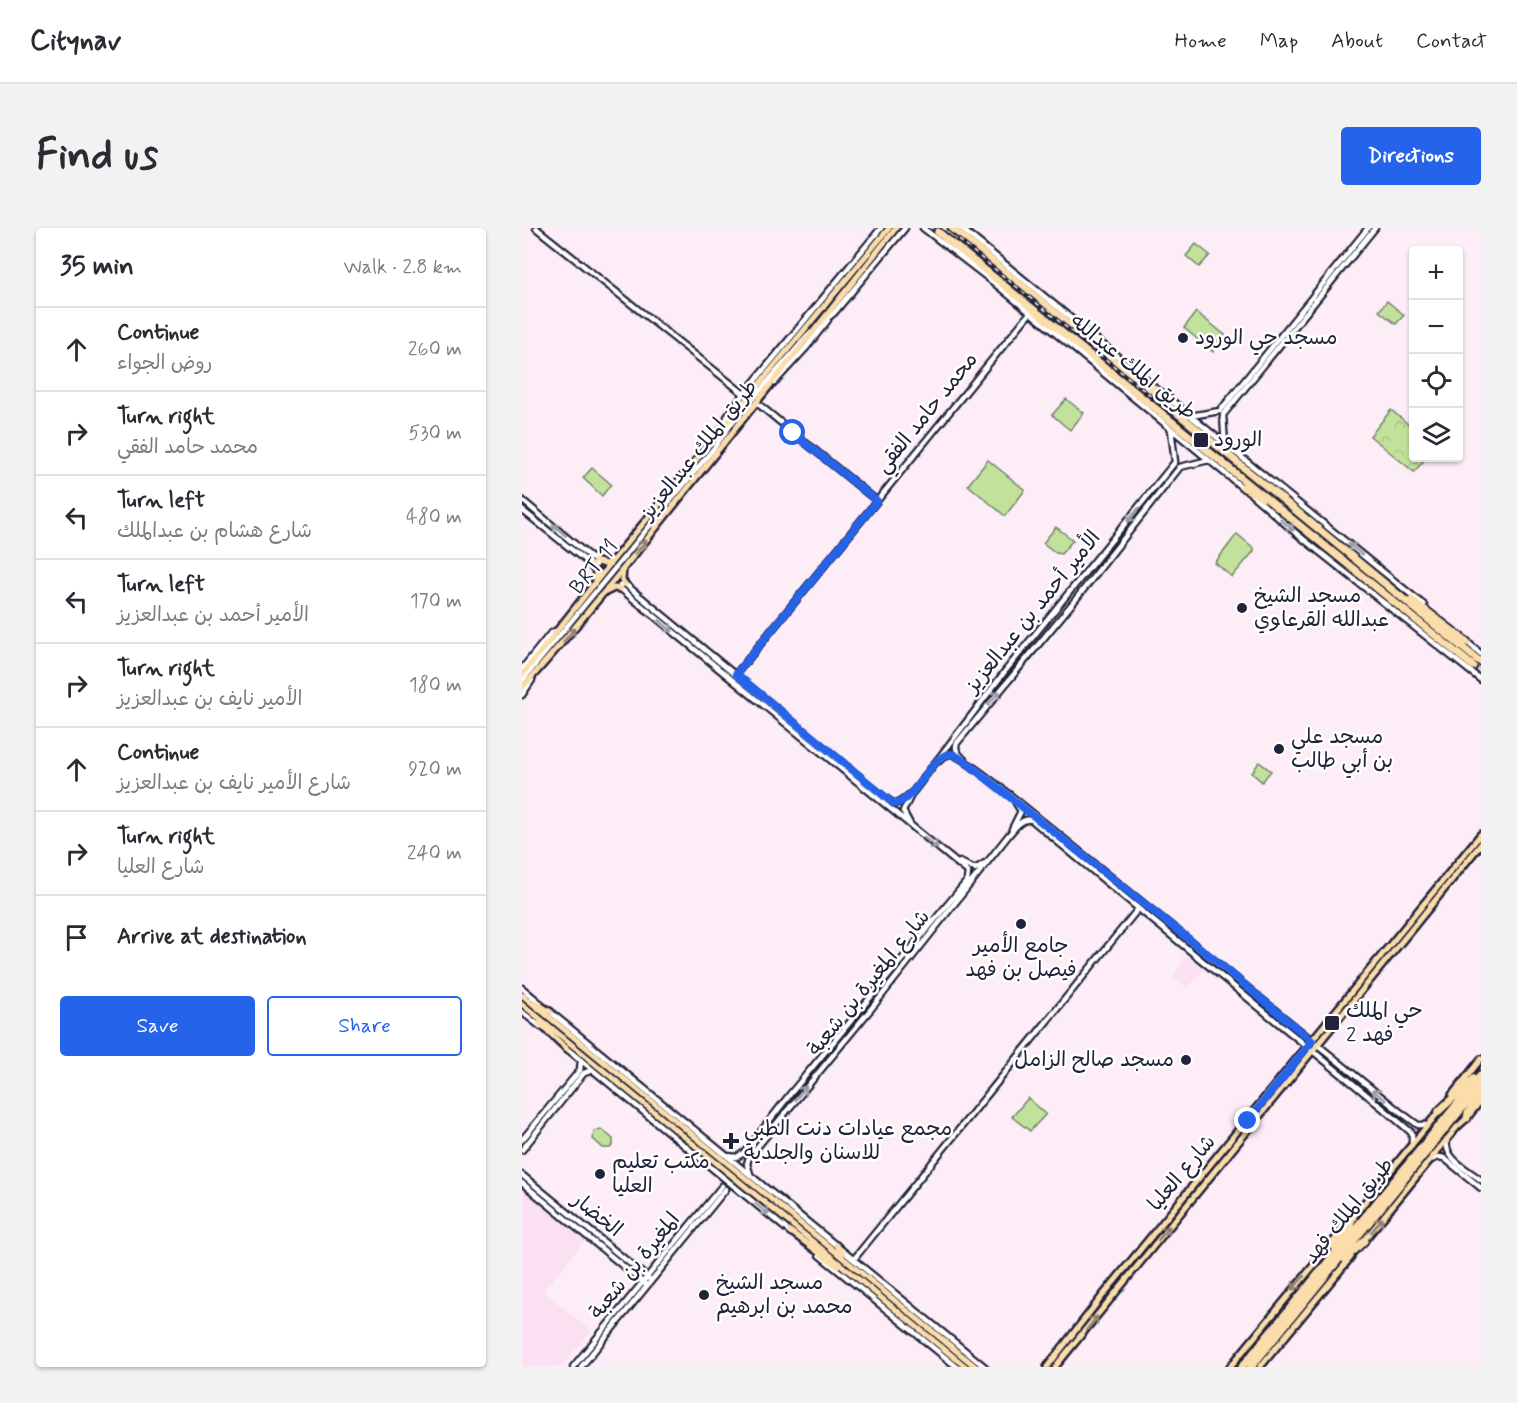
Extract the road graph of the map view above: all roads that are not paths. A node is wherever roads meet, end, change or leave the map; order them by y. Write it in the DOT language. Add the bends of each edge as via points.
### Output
graph roads {
  1 [pos="536,228"];
  2 [pos="881,228"];
  3 [pos="889,228"];
  4 [pos="896,228"];
  5 [pos="905,228"];
  6 [pos="921,228"];
  7 [pos="952,228"];
  8 [pos="961,228"];
  9 [pos="1368,228"];
  10 [pos="1375,228"];
  11 [pos="937,230"];
  12 [pos="947,247"];
  13 [pos="863,264"];
  14 [pos="1007,266"];
  15 [pos="993,282"];
  16 [pos="1328,282"];
  17 [pos="1049,309"];
  18 [pos="835,312"];
  19 [pos="1030,313"];
  20 [pos="1045,317"];
  21 [pos="819,325"];
  22 [pos="1115,363"];
  23 [pos="1112,372"];
  24 [pos="774,383"];
  25 [pos="744,394"];
  26 [pos="1169,399"];
  27 [pos="740,400"];
  28 [pos="757,403"];
  29 [pos="1141,403"];
  30 [pos="736,412"];
  31 [pos="1190,416"];
  32 [pos="735,419"];
  33 [pos="725,424"];
  34 [pos="1171,429"];
  35 [pos="1225,445"];
  36 [pos="1240,458"];
  37 [pos="1209,460"];
  38 [pos="1243,488"];
  39 [pos="522,500"];
  40 [pos="877,501"];
  41 [pos="1286,502"];
  42 [pos="522,510"];
  43 [pos="1290,516"];
  44 [pos="1114,538"];
  45 [pos="1120,543"];
  46 [pos="1354,558"];
  47 [pos="613,560"];
  48 [pos="593,563"];
  49 [pos="624,568"];
  50 [pos="1360,575"];
  51 [pos="594,583"];
  52 [pos="623,587"];
  53 [pos="604,592"];
  54 [pos="555,631"];
  55 [pos="1467,642"];
  56 [pos="1454,658"];
  57 [pos="1478,660"];
  58 [pos="522,669"];
  59 [pos="736,674"];
  60 [pos="522,675"];
  61 [pos="533,677"];
  62 [pos="1479,678"];
  63 [pos="522,681"];
  64 [pos="522,688"];
  65 [pos="522,695"];
  66 [pos="967,763"];
  67 [pos="932,768"];
  68 [pos="913,792"];
  69 [pos="1010,795"];
  70 [pos="914,829"];
  71 [pos="1009,834"];
  72 [pos="1481,834"];
  73 [pos="1481,844"];
  74 [pos="990,859"];
  75 [pos="955,861"];
  76 [pos="1138,909"];
  77 [pos="522,992"];
  78 [pos="1266,1003"];
  79 [pos="523,1008"];
  80 [pos="1262,1009"];
  81 [pos="551,1012"];
  82 [pos="1310,1043"];
  83 [pos="1315,1048"];
  84 [pos="567,1049"];
  85 [pos="1481,1059"];
  86 [pos="581,1060"];
  87 [pos="593,1070"];
  88 [pos="582,1072"];
  89 [pos="1481,1073"];
  90 [pos="1361,1080"];
  91 [pos="1481,1085"];
  92 [pos="1357,1087"];
  93 [pos="1481,1093"];
  94 [pos="1481,1100"];
  95 [pos="1399,1111"];
  96 [pos="1439,1111"];
  97 [pos="1467,1118"];
  98 [pos="1396,1119"];
  99 [pos="1427,1125"];
  100 [pos="522,1140"];
  101 [pos="1447,1140"];
  102 [pos="1412,1146"];
  103 [pos="522,1150"];
  104 [pos="745,1152"];
  105 [pos="727,1156"];
  106 [pos="749,1157"];
  107 [pos="1450,1159"];
  108 [pos="1431,1160"];
  109 [pos="750,1174"];
  110 [pos="1209,1174"];
  111 [pos="522,1175"];
  112 [pos="723,1177"];
  113 [pos="1481,1180"];
  114 [pos="522,1183"];
  115 [pos="734,1186"];
  116 [pos="724,1187"];
  117 [pos="1481,1188"];
  118 [pos="1353,1217"];
  119 [pos="790,1231"];
  120 [pos="1364,1241"];
  121 [pos="836,1245"];
  122 [pos="854,1259"];
  123 [pos="1320,1272"];
  124 [pos="1121,1273"];
  125 [pos="868,1277"];
  126 [pos="649,1279"];
  127 [pos="1127,1279"];
  128 [pos="1324,1280"];
  129 [pos="645,1284"];
  130 [pos="880,1297"];
  131 [pos="1101,1299"];
  132 [pos="1107,1305"];
  133 [pos="1263,1347"];
  134 [pos="573,1367"];
  135 [pos="581,1367"];
  136 [pos="957,1367"];
  137 [pos="966,1367"];
  138 [pos="976,1367"];
  139 [pos="985,1367"];
  140 [pos="1047,1367"];
  141 [pos="1055,1367"];
  142 [pos="1230,1367"];
  143 [pos="1238,1367"];
  144 [pos="1242,1367"];
  145 [pos="1253,1367"];
  146 [pos="1260,1367"];
  1 -- 25 [label="street"];
  2 -- 25 [label="street"];
  3 -- 13 [label="main road, طريق الملك عبدالعزيز"];
  4 -- 13 [label="main road, طريق الملك عبدالعزيز"];
  5 -- 18 [label="street"];
  6 -- 12 [label="street"];
  7 -- 17 [label="highway, طريق الملك عبدالله"];
  8 -- 14 [label="street, طريق الملك عبدالله"];
  9 -- 16 [label="street"];
  10 -- 16 [label="street"];
  11 -- 12 [label="street" via="933,234"];
  11 -- 20 [label="highway, طريق الملك عبدالله"];
  12 -- 15 [label="street"];
  13 -- 21 [label="main road, طريق الملك عبدالعزيز"];
  13 -- 30 [label="main road, طريق الملك عبدالعزيز"];
  14 -- 17 [label="street"];
  14 -- 26 [label="street, طريق الملك عبدالله"];
  15 -- 19 [label="street"];
  15 -- 20 [label="highway"];
  16 -- 31 [label="street" via="1220,411"];
  16 -- 35 [label="street" via="1223,415"];
  17 -- 22 [label="highway, طريق الملك عبدالله"];
  18 -- 21 [label="street, BRT 11"];
  18 -- 24 [label="street"];
  19 -- 29 [label="street"];
  19 -- 40 [label="street, محمد حامد الفقي"];
  20 -- 23 [label="highway, طريق الملك عبدالله"];
  21 -- 24 [label="main road, طريق الملك عبدالعزيز"];
  21 -- 32 [label="street, BRT 11"];
  22 -- 26 [label="highway"];
  22 -- 41 [label="highway, طريق الملك عبدالله"];
  23 -- 29 [label="street"];
  23 -- 43 [label="highway, طريق الملك عبدالله"];
  24 -- 28 [label="main road, طريق الملك عبدالعزيز"];
  25 -- 27 [label="street"];
  26 -- 31 [label="street, طريق الملك عبدالله"];
  27 -- 30 [label="main road"];
  27 -- 33 [label="street"];
  28 -- 40 [label="street"];
  49 -- 28 [label="main road, طريق الملك عبدالعزيز, one-way"];
  29 -- 34 [label="street"];
  30 -- 32 [label="main road"];
  30 -- 33 [label="main road, طريق الملك عبدالعزيز"];
  31 -- 35 [label="street, طريق الملك عبدالله"];
  32 -- 63 [label="street, BRT 11"];
  33 -- 47 [label="main road, طريق الملك عبدالعزيز"];
  34 -- 37 [label="street"];
  34 -- 44 [label="street, الأمير أحمد بن عبدالعزيز, one-way" via="1175,462"];
  35 -- 36 [label="street, طريق الملك عبدالله"];
  36 -- 41 [label="street"];
  55 -- 36 [label="street, طريق الملك عبدالله, one-way"];
  37 -- 38 [label="street"];
  37 -- 45 [label="street, الأمير أحمد بن عبدالعزيز" via="1180,467"];
  38 -- 43 [label="highway"];
  38 -- 56 [label="street, one-way"];
  48 -- 39 [label="street, one-way"];
  40 -- 59 [label="street, محمد حامد الفقي"];
  41 -- 46 [label="highway, طريق الملك عبدالله"];
  42 -- 48 [label="street"];
  43 -- 50 [label="highway, طريق الملك عبدالله"];
  44 -- 45 [label="street"];
  44 -- 67 [label="street, الأمير أحمد بن عبدالعزيز"];
  66 -- 45 [label="street, الأمير أحمد بن عبدالعزيز, one-way" via="956,750 957,743"];
  46 -- 55 [label="highway"];
  46 -- 57 [label="highway, طريق الملك عبدالله"];
  47 -- 48 [label="main road"];
  47 -- 51 [label="main road, طريق الملك عبدالعزيز"];
  48 -- 51 [label="main road"];
  49 -- 52 [label="main road"];
  49 -- 53 [label="main road, طريق الملك عبدالعزيز"];
  50 -- 56 [label="street"];
  50 -- 57 [label="highway, طريق الملك عبدالله"];
  51 -- 54 [label="main road, طريق الملك عبدالعزيز"];
  52 -- 53 [label="main road"];
  52 -- 59 [label="street"];
  52 -- 70 [label="street, one-way"];
  61 -- 53 [label="main road, طريق الملك عبدالعزيز, one-way"];
  54 -- 58 [label="street"];
  54 -- 60 [label="main road, طريق الملك عبدالعزيز"];
  55 -- 57 [label="street, طريق الملك عبدالله"];
  56 -- 62 [label="street"];
  59 -- 68 [label="street, الأمير أحمد بن عبدالعزيز" via="894,804"];
  61 -- 64 [label="main road, طريق الملك عبدالعزيز"];
  61 -- 65 [label="street"];
  66 -- 67 [label="street" via="953,755 945,756"];
  66 -- 69 [label="street"];
  67 -- 68 [label="street, الأمير أحمد بن عبدالعزيز"];
  68 -- 70 [label="street" via="903,811"];
  69 -- 71 [label="street" via="1021,811"];
  69 -- 78 [label="street"];
  70 -- 75 [label="street, one-way"];
  71 -- 74 [label="street, شارع المغيرة بن شعبة"];
  71 -- 76 [label="street, شارع المغيرة بن شعبة" via="1029,819"];
  72 -- 82 [label="main road, شارع العليا"];
  73 -- 83 [label="main road, شارع العليا"];
  74 -- 75 [label="street" via="975,869"];
  106 -- 74 [label="street, شارع المغيرة بن شعبة, one-way"];
  75 -- 104 [label="street, شارع المغيرة بن شعبة" via="968,872 967,881"];
  76 -- 80 [label="street"];
  76 -- 122 [label="street"];
  77 -- 81 [label="main road"];
  77 -- 125 [label="main road"];
  78 -- 80 [label="street" via="1270,1011"];
  78 -- 82 [label="street"];
  79 -- 84 [label="main road"];
  79 -- 130 [label="main road"];
  80 -- 82 [label="street"];
  81 -- 105 [label="street"];
  82 -- 83 [label="street"];
  82 -- 110 [label="main road, شارع العليا"];
  83 -- 90 [label="street"];
  83 -- 92 [label="street"];
  83 -- 110 [label="main road, شارع العليا"];
  84 -- 86 [label="street"];
  85 -- 96 [label="main road"];
  86 -- 87 [label="street"];
  86 -- 88 [label="street"];
  87 -- 88 [label="street"];
  87 -- 112 [label="street"];
  88 -- 100 [label="street"];
  88 -- 103 [label="street"];
  89 -- 96 [label="highway"];
  89 -- 123 [label="highway, طريق الملك فهد"];
  90 -- 92 [label="street" via="1353,1079"];
  95 -- 90 [label="street, one-way"];
  91 -- 128 [label="highway, طريق الملك فهد"];
  92 -- 98 [label="street"];
  93 -- 97 [label="highway"];
  94 -- 97 [label="main road"];
  95 -- 98 [label="street" via="1414,1127"];
  95 -- 99 [label="street" via="1418,1125"];
  96 -- 99 [label="main road"];
  97 -- 101 [label="main road"];
  98 -- 102 [label="street" via="1412,1133"];
  99 -- 102 [label="main road"];
  101 -- 107 [label="street"];
  101 -- 108 [label="main road"];
  102 -- 118 [label="main road"];
  104 -- 105 [label="street" via="737,1157"];
  104 -- 106 [label="street" via="745,1157"];
  105 -- 109 [label="street"];
  106 -- 109 [label="street"];
  107 -- 108 [label="street"];
  107 -- 113 [label="street"];
  107 -- 117 [label="street"];
  120 -- 108 [label="main road, one-way"];
  109 -- 121 [label="street"];
  110 -- 124 [label="main road, شارع العليا"];
  127 -- 110 [label="main road, شارع العليا, one-way"];
  111 -- 126 [label="street, الخضار"];
  112 -- 115 [label="street"];
  112 -- 116 [label="street"];
  114 -- 129 [label="street, الخضار"];
  115 -- 116 [label="street"];
  115 -- 119 [label="street, one-way"];
  116 -- 126 [label="street"];
  118 -- 123 [label="highway"];
  118 -- 142 [label="main road, one-way"];
  119 -- 130 [label="main road"];
  119 -- 136 [label="street"];
  120 -- 128 [label="highway"];
  120 -- 146 [label="main road"];
  121 -- 122 [label="street"];
  121 -- 125 [label="main road"];
  122 -- 139 [label="street"];
  123 -- 133 [label="highway, طريق الملك فهد"];
  124 -- 127 [label="main road" via="1116,1287"];
  124 -- 131 [label="main road, شارع العليا"];
  125 -- 138 [label="main road"];
  126 -- 129 [label="street"];
  127 -- 132 [label="main road, شارع العليا"];
  128 -- 133 [label="highway, طريق الملك فهد"];
  129 -- 134 [label="street, المغيرة بن شعبة"];
  129 -- 135 [label="street"];
  130 -- 137 [label="main road"];
  131 -- 132 [label="main road" via="1112,1293"];
  131 -- 140 [label="main road, شارع العليا"];
  141 -- 132 [label="main road, شارع العليا, one-way"];
  133 -- 143 [label="highway"];
  133 -- 144 [label="highway, طريق الملك فهد"];
  133 -- 145 [label="highway, طريق الملك فهد"];
}
